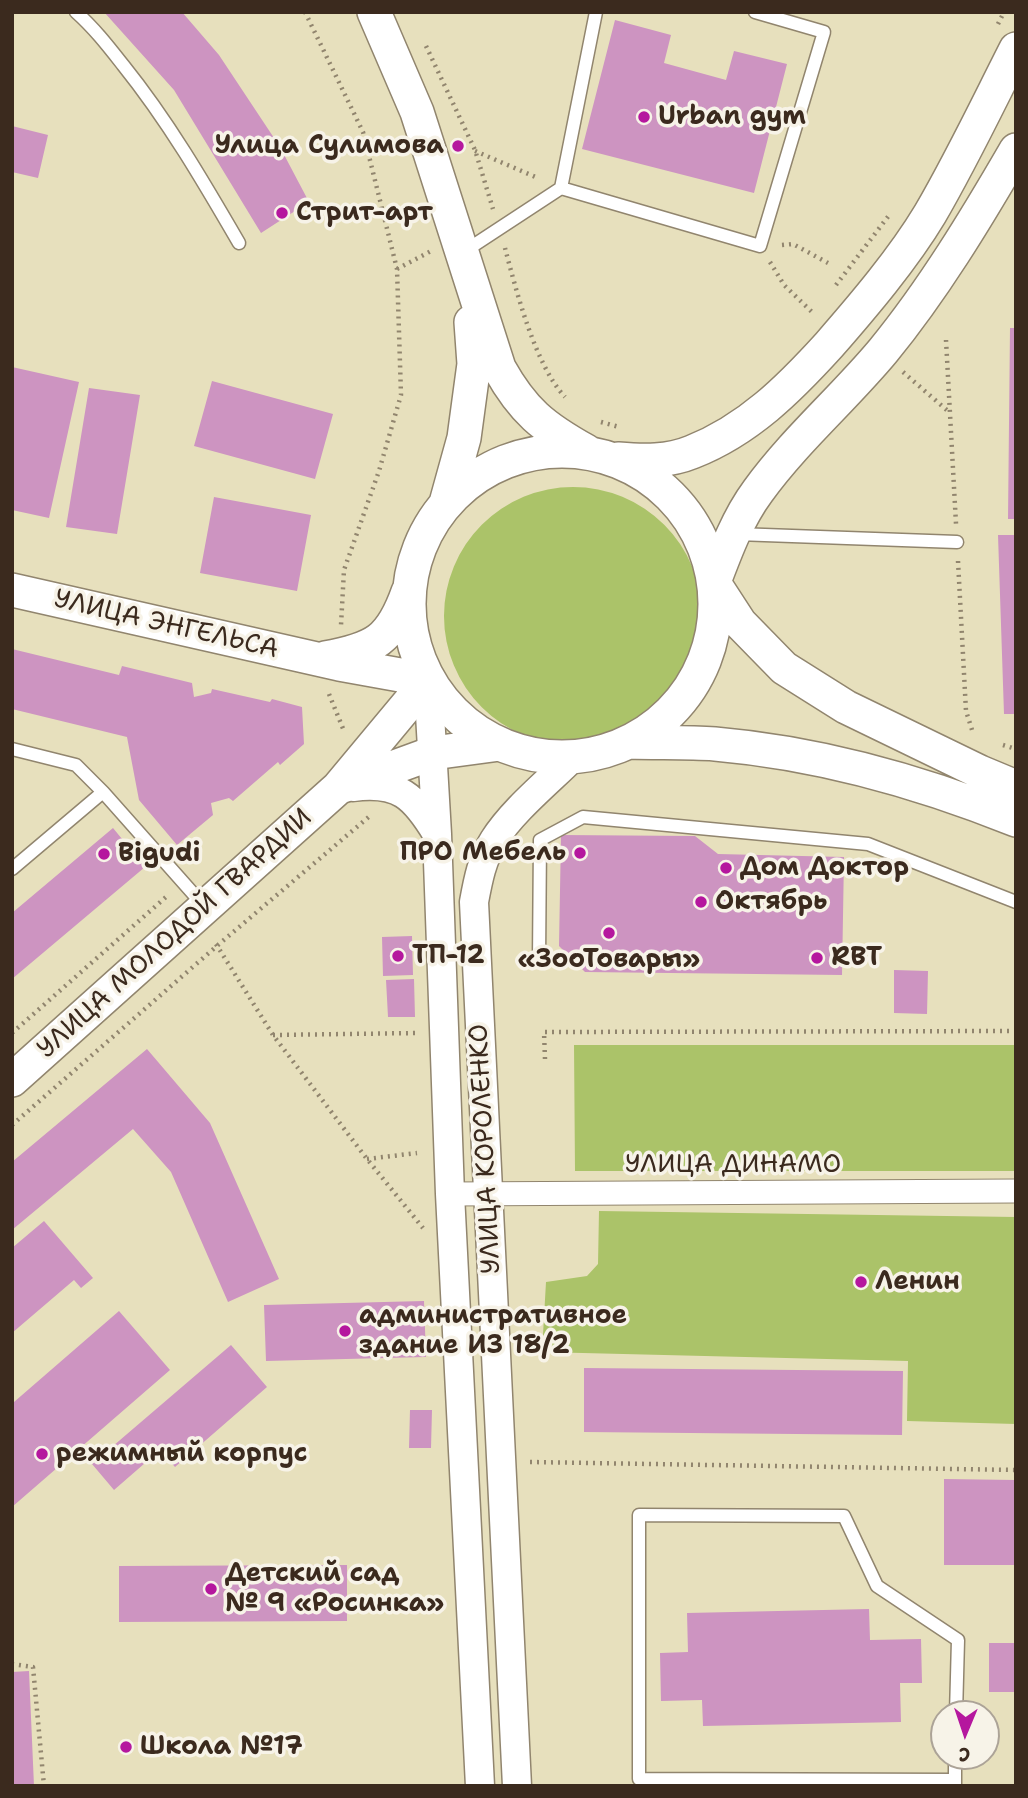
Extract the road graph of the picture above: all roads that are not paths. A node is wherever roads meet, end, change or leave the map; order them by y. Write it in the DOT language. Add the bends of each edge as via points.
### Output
graph roads {
  1 [pos="76,12"];
  2 [pos="374,12"];
  3 [pos="596,12"];
  4 [pos="755,12"];
  5 [pos="1016,49"];
  6 [pos="1016,150"];
  7 [pos="561,188"];
  8 [pos="239,243"];
  9 [pos="465,264"];
  10 [pos="602,456"];
  11 [pos="445,504"];
  12 [pos="733,534"];
  13 [pos="957,542"];
  14 [pos="714,582"];
  15 [pos="409,589"];
  16 [pos="12,590"];
  17 [pos="333,660"];
  18 [pos="428,680"];
  19 [pos="629,742"];
  20 [pos="500,744"];
  21 [pos="12,749"];
  22 [pos="433,753"];
  23 [pos="573,757"];
  24 [pos="1016,787"];
  25 [pos="338,788"];
  26 [pos="103,792"];
  27 [pos="1016,820"];
  28 [pos="437,834"];
  29 [pos="12,869"];
  30 [pos="1016,902"];
  31 [pos="194,917"];
  32 [pos="538,960"];
  33 [pos="12,1080"];
  34 [pos="1016,1191"];
  35 [pos="488,1194"];
  36 [pos="450,1195"];
  37 [pos="956,1700"];
  38 [pos="955,1783"];
  39 [pos="480,1786"];
  40 [pos="517,1786"];
  1 -- 8 [label="lane" via="148,97"];
  2 -- 9 [label="main road" via="417,112"];
  3 -- 7 [label="lane"];
  4 -- 7 [label="lane" via="824,32 761,246"];
  5 -- 10 [label="main road" via="928,217 863,306 795,383 760,413 691,453 645,461"];
  6 -- 12 [label="main road" via="955,250 883,350 757,492"];
  7 -- 9 [label="lane"];
  9 -- 10 [label="main road" via="499,368 515,396 533,417 561,437"];
  9 -- 11 [label="main road" via="474,364 464,438"];
  10 -- 11 [label="main road" via="555,451 510,459 469,481"];
  10 -- 14 [label="main road" via="646,475 671,495 694,525"];
  11 -- 15 [label="main road" via="415,557"];
  12 -- 13 [label="lane"];
  12 -- 14 [label="main road"];
  14 -- 19 [label="main road" via="716,610 705,661 665,718"];
  14 -- 24 [label="main road" via="740,623 784,668 846,707"];
  15 -- 17 [label="main road" via="386,636"];
  15 -- 18 [label="main road" via="412,639"];
  16 -- 17 [label="main road, УЛИЦА ЭНГЕЛЬСА"];
  17 -- 18 [label="main road, УЛИЦА ЭНГЕЛЬСА"];
  18 -- 20 [label="main road" via="456,715"];
  18 -- 22 [label="street, УЛИЦА КОРОЛЕНКО"];
  18 -- 25 [label="main road"];
  19 -- 23 [label="main road"];
  19 -- 27 [label="main road" via="715,744 800,755 885,774"];
  20 -- 22 [label="main road"];
  20 -- 23 [label="main road" via="529,754"];
  21 -- 26 [label="lane" via="76,765"];
  22 -- 25 [label="main road"];
  22 -- 28 [label="street, УЛИЦА КОРОЛЕНКО"];
  23 -- 35 [label="street, УЛИЦА КОРОЛЕНКО" via="495,840 476,891"];
  25 -- 28 [label="street" via="372,784 395,788 418,804"];
  25 -- 31 [label="main road, УЛИЦА МОЛОДОЙ ГВАРДИИ"];
  26 -- 29 [label="lane"];
  26 -- 31 [label="lane" via="183,882"];
  28 -- 36 [label="street, УЛИЦА КОРОЛЕНКО"];
  30 -- 32 [label="lane" via="868,844 583,817 540,840"];
  31 -- 33 [label="main road, УЛИЦА МОЛОДОЙ ГВАРДИИ"];
  34 -- 35 [label="street, УЛИЦА ДИНАМО"];
  35 -- 36 [label="street, УЛИЦА ДИНАМО"];
  35 -- 40 [label="street, УЛИЦА КОРОЛЕНКО"];
  36 -- 39 [label="street, УЛИЦА КОРОЛЕНКО"];
  37 -- 38 [label="lane" via="958,1640 877,1586 844,1516 639,1515 639,1779"];
}
